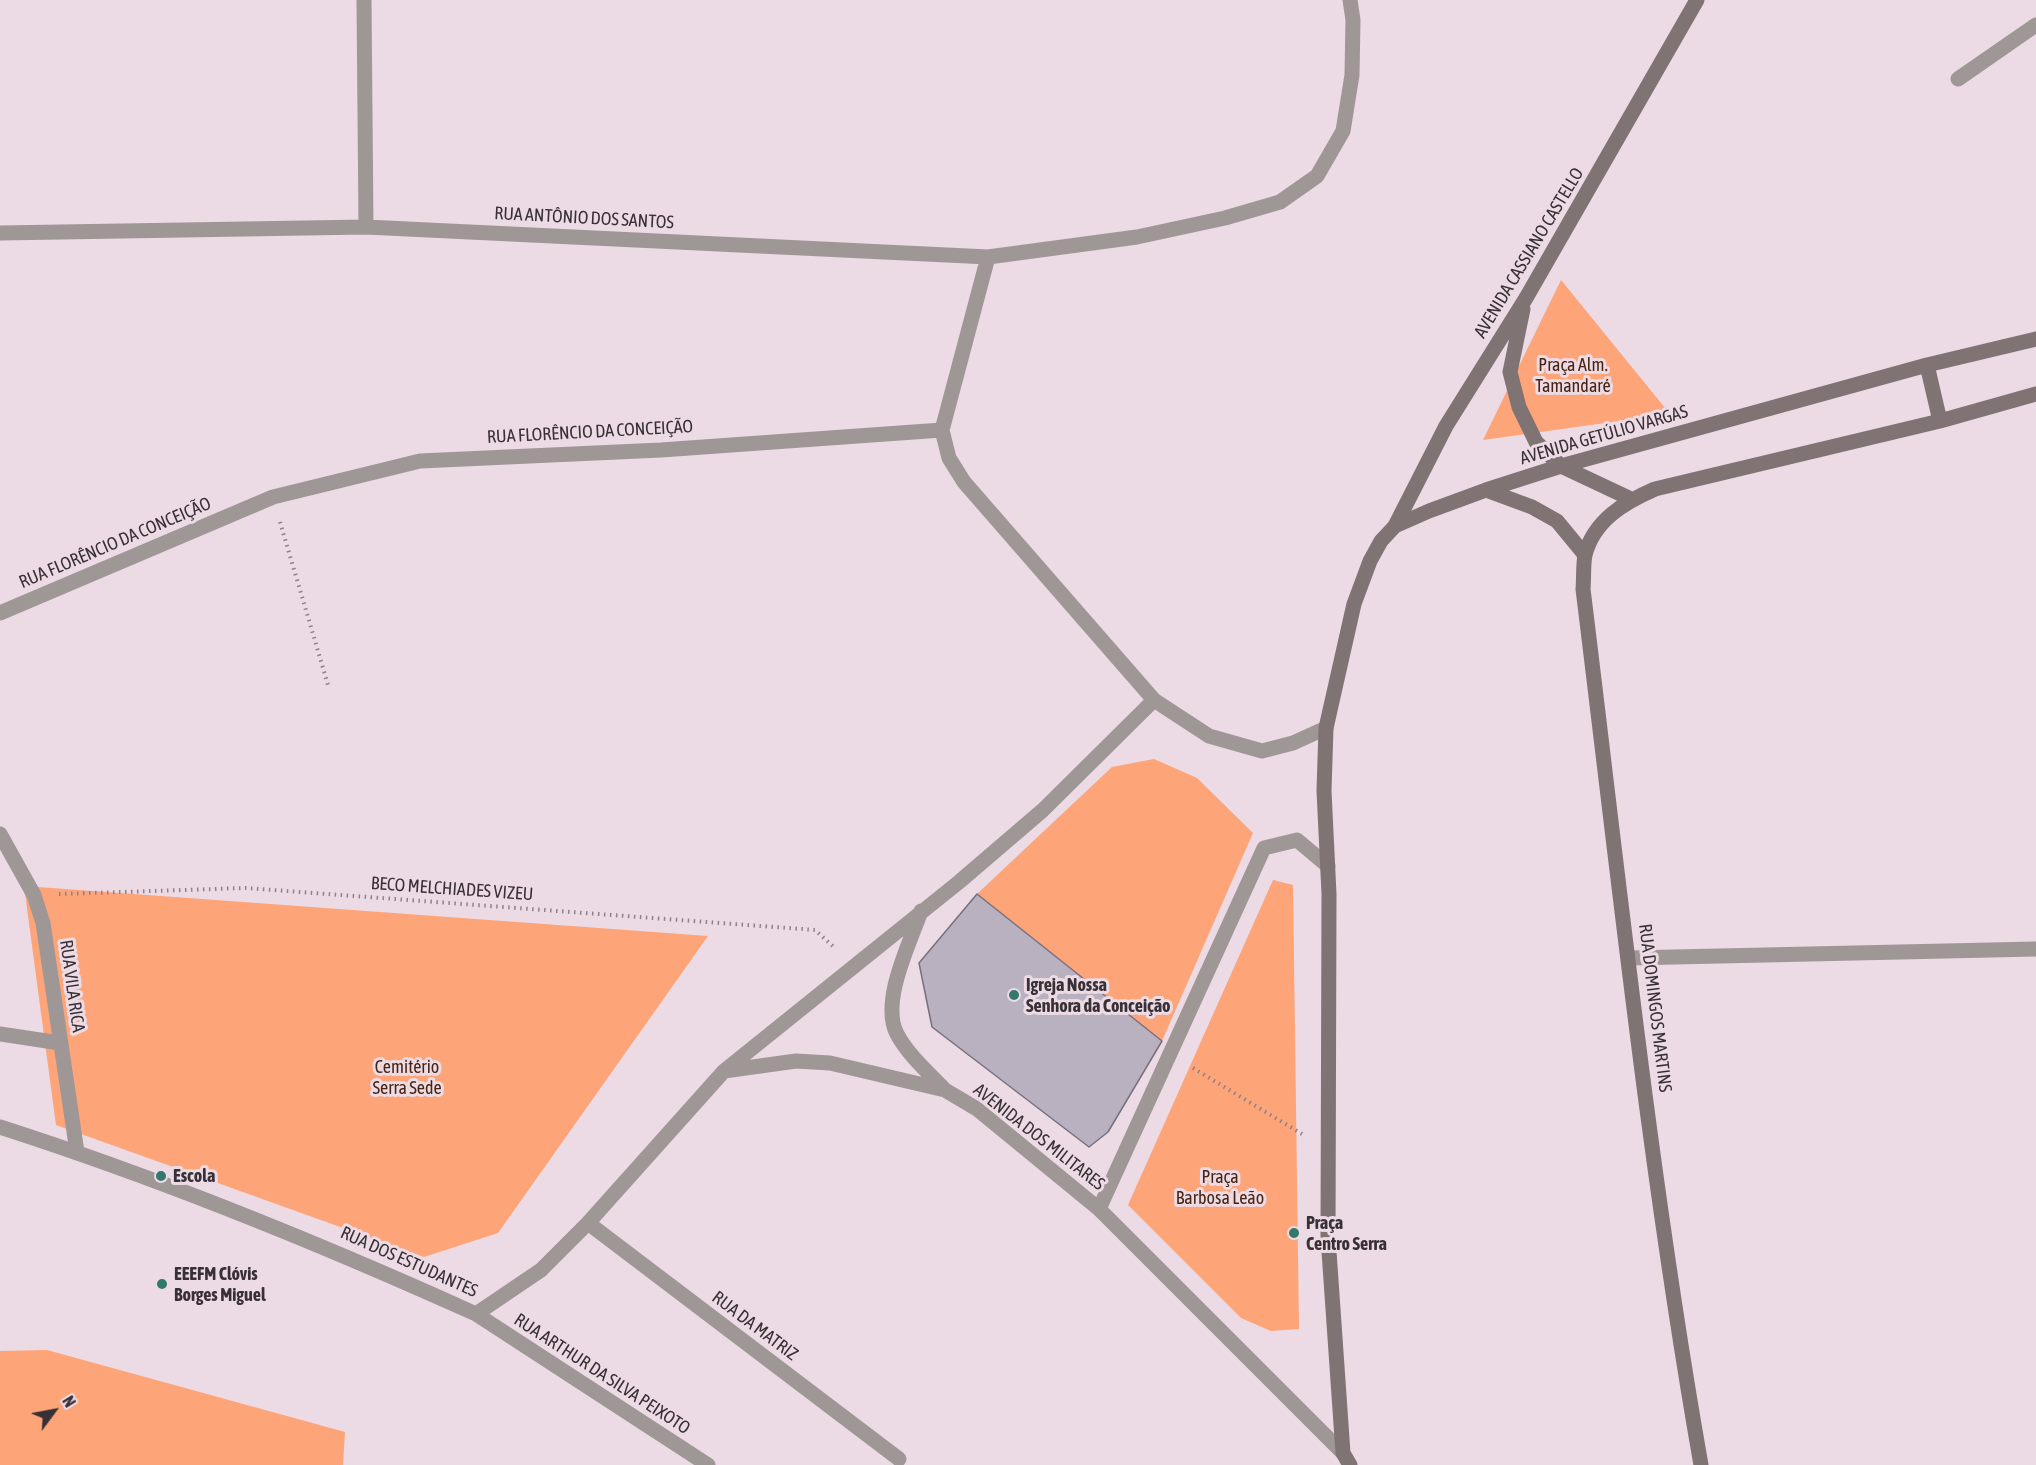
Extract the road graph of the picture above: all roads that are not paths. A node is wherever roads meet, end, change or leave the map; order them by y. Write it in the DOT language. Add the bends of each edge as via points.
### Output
graph roads {
  1 [pos="364,0"];
  2 [pos="1350,0"];
  3 [pos="1697,0"];
  4 [pos="2036,25"];
  5 [pos="1958,80"];
  6 [pos="366,227"];
  7 [pos="0,233"];
  8 [pos="988,257"];
  9 [pos="1526,298"];
  10 [pos="2036,339"];
  11 [pos="1927,365"];
  12 [pos="2036,394"];
  13 [pos="1940,420"];
  14 [pos="942,430"];
  15 [pos="1561,466"];
  16 [pos="1486,490"];
  17 [pos="1631,499"];
  18 [pos="1395,526"];
  19 [pos="1585,555"];
  20 [pos="0,614"];
  21 [pos="1154,700"];
  22 [pos="1326,728"];
  23 [pos="0,834"];
  24 [pos="1328,866"];
  25 [pos="921,911"];
  26 [pos="2036,950"];
  27 [pos="1629,958"];
  28 [pos="0,1034"];
  29 [pos="60,1043"];
  30 [pos="724,1071"];
  31 [pos="945,1090"];
  32 [pos="0,1127"];
  33 [pos="77,1152"];
  34 [pos="1099,1209"];
  35 [pos="588,1223"];
  36 [pos="476,1314"];
  37 [pos="899,1459"];
  38 [pos="1346,1459"];
  39 [pos="708,1465"];
  40 [pos="1701,1465"];
  1 -- 6 [label="street"];
  2 -- 8 [label="street, RUA ANTÔNIO DOS SANTOS" via="1352,75 1343,131 1317,176 1280,201 1225,218 1137,237"];
  3 -- 9 [label="street, AVENIDA CASSIANO CASTELLO"];
  4 -- 5 [label="street"];
  6 -- 7 [label="street, RUA ANTÔNIO DOS SANTOS"];
  6 -- 8 [label="street, RUA ANTÔNIO DOS SANTOS"];
  8 -- 14 [label="street"];
  9 -- 15 [label="street" via="1510,372 1519,407 1536,442"];
  9 -- 18 [label="street, AVENIDA CASSIANO CASTELLO" via="1446,426"];
  10 -- 11 [label="street, AVENIDA GETÚLIO VARGAS"];
  11 -- 13 [label="street"];
  11 -- 15 [label="street, AVENIDA GETÚLIO VARGAS"];
  12 -- 13 [label="street"];
  13 -- 17 [label="street" via="1699,478"];
  14 -- 20 [label="street, RUA FLORÊNCIO DA CONCEIÇÃO" via="661,450 420,461 273,497"];
  14 -- 21 [label="street" via="949,458 964,482"];
  15 -- 16 [label="street, AVENIDA GETÚLIO VARGAS"];
  15 -- 17 [label="street"];
  16 -- 18 [label="street, AVENIDA GETÚLIO VARGAS"];
  16 -- 19 [label="street" via="1532,507 1557,522"];
  17 -- 19 [label="street" via="1596,531"];
  18 -- 22 [label="street, AVENIDA GETÚLIO VARGAS" via="1370,561 1354,604"];
  19 -- 27 [label="street, RUA DOMINGOS MARTINS" via="1583,589"];
  21 -- 22 [label="street" via="1209,736 1262,751"];
  21 -- 25 [label="street" via="1043,810"];
  22 -- 24 [label="street"];
  23 -- 29 [label="street, RUA VILA RICA" via="34,895 43,923"];
  24 -- 34 [label="street" via="1297,840 1264,848"];
  24 -- 38 [label="street" via="1328,1237"];
  25 -- 30 [label="street"];
  25 -- 31 [label="street" via="893,993 891,1015 896,1033"];
  26 -- 27 [label="street"];
  27 -- 40 [label="street, RUA DOMINGOS MARTINS" via="1674,1315"];
  28 -- 29 [label="street"];
  29 -- 33 [label="street, RUA VILA RICA"];
  30 -- 31 [label="street, AVENIDA DOS MILITARES" via="796,1061 830,1063"];
  30 -- 35 [label="street, RUA DOS ESTUDANTES"];
  31 -- 34 [label="street, AVENIDA DOS MILITARES" via="977,1109"];
  32 -- 33 [label="street, RUA DOS ESTUDANTES"];
  33 -- 36 [label="street, RUA DOS ESTUDANTES" via="332,1249"];
  34 -- 38 [label="street, AVENIDA DOS MILITARES"];
  35 -- 36 [label="street, RUA DOS ESTUDANTES" via="541,1270"];
  35 -- 37 [label="street, RUA DA MATRIZ"];
  36 -- 39 [label="street, RUA ARTHUR DA SILVA PEIXOTO"];
}
